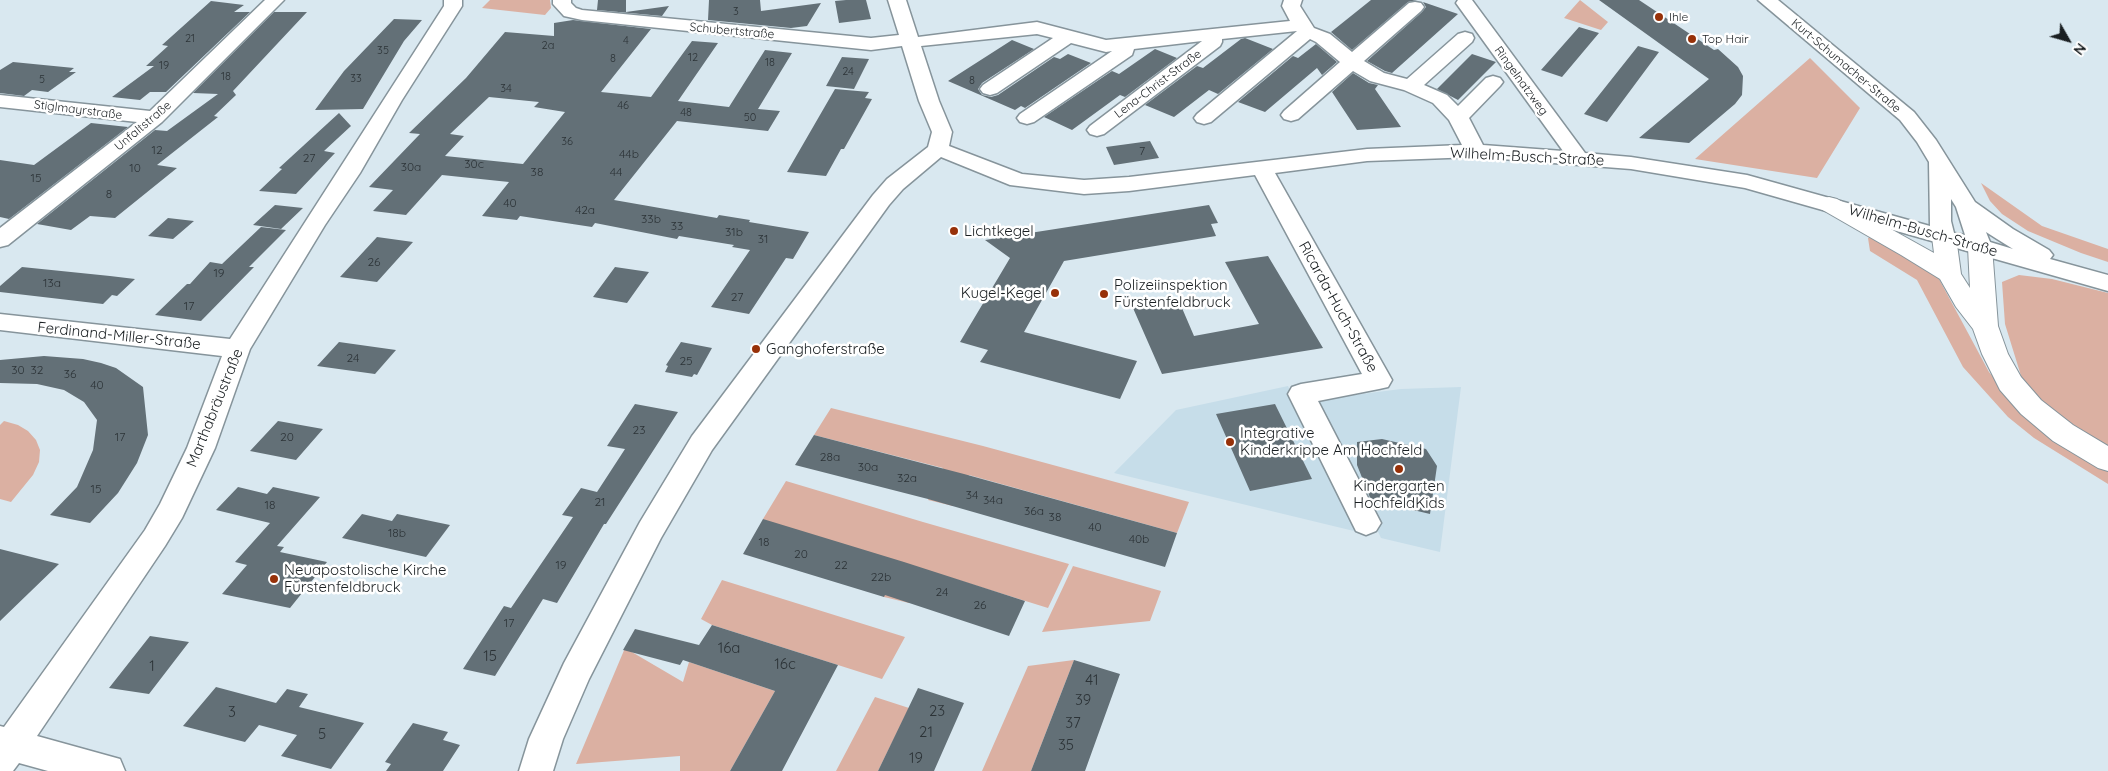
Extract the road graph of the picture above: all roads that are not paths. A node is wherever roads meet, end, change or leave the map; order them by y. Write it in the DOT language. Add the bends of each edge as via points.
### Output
graph roads {
  1 [pos="275,0"];
  2 [pos="453,0"];
  3 [pos="562,0"];
  4 [pos="897,0"];
  5 [pos="1293,0"];
  6 [pos="1767,0"];
  7 [pos="1465,3"];
  8 [pos="1415,7"];
  9 [pos="1304,28"];
  10 [pos="1211,34"];
  11 [pos="1068,37"];
  12 [pos="1465,38"];
  13 [pos="917,41"];
  14 [pos="1123,44"];
  15 [pos="1351,61"];
  16 [pos="1493,82"];
  17 [pos="1411,86"];
  18 [pos="990,89"];
  19 [pos="0,101"];
  20 [pos="1291,115"];
  21 [pos="1458,117"];
  22 [pos="155,118"];
  23 [pos="1027,118"];
  24 [pos="1204,118"];
  25 [pos="1096,130"];
  26 [pos="938,149"];
  27 [pos="1475,151"];
  28 [pos="1578,158"];
  29 [pos="1939,161"];
  30 [pos="1262,168"];
  31 [pos="1829,204"];
  32 [pos="1967,206"];
  33 [pos="1944,237"];
  34 [pos="0,240"];
  35 [pos="1980,247"];
  36 [pos="1949,274"];
  37 [pos="2074,274"];
  38 [pos="2108,283"];
  39 [pos="0,322"];
  40 [pos="1985,326"];
  41 [pos="237,349"];
  42 [pos="2108,460"];
  43 [pos="1366,523"];
  44 [pos="4,750"];
  45 [pos="108,771"];
  46 [pos="536,771"];
  1 -- 22 [label="street, Unfaltstraße"];
  2 -- 41 [label="street, Marthabräustraße" via="453,6"];
  3 -- 13 [label="street, Schubertstraße" via="570,12 582,15 870,44"];
  4 -- 13 [label="street"];
  5 -- 9 [label="street" via="1291,6"];
  6 -- 29 [label="street, Kurt-Schumacher-Straße" via="1906,116"];
  7 -- 28 [label="street, Ringelnatzweg"];
  8 -- 15 [label="street"];
  9 -- 10 [label="street, Lena-Christ-Straße"];
  9 -- 15 [label="street"];
  9 -- 24 [label="street"];
  10 -- 14 [label="street, Lena-Christ-Straße"];
  10 -- 25 [label="street, Lena-Christ-Straße" via="1213,42"];
  11 -- 13 [label="street, Lena-Christ-Straße" via="1037,28"];
  11 -- 14 [label="street, Lena-Christ-Straße" via="1106,46"];
  11 -- 18 [label="street"];
  12 -- 17 [label="street"];
  13 -- 26 [label="street" via="929,100 942,132"];
  14 -- 23 [label="street" via="1125,51"];
  15 -- 17 [label="street" via="1377,77"];
  15 -- 20 [label="street"];
  16 -- 21 [label="street"];
  17 -- 21 [label="street" via="1440,100"];
  19 -- 22 [label="street, Stiglmayrstraße"];
  21 -- 27 [label="street"];
  22 -- 34 [label="street, Unfaltstraße"];
  26 -- 30 [label="street, Wilhelm-Busch-Straße" via="1018,180 1084,187"];
  26 -- 46 [label="street" via="895,184 881,200 702,444 650,530 575,674 546,739"];
  27 -- 28 [label="street, Wilhelm-Busch-Straße"];
  27 -- 30 [label="street, Wilhelm-Busch-Straße" via="1367,155"];
  28 -- 31 [label="street, Wilhelm-Busch-Straße" via="1631,163 1747,182"];
  29 -- 32 [label="street, Kurt-Schumacher-Straße"];
  29 -- 33 [label="street" via="1940,222"];
  30 -- 43 [label="street, Ricarda-Huch-Straße" via="1379,380 1301,394"];
  31 -- 33 [label="street, Wilhelm-Busch-Straße"];
  31 -- 36 [label="highway"];
  32 -- 35 [label="street, Kurt-Schumacher-Straße"];
  32 -- 37 [label="street, Kurt-Schumacher-Straße" via="2005,234"];
  33 -- 35 [label="street, Wilhelm-Busch-Straße"];
  33 -- 36 [label="highway"];
  35 -- 37 [label="street, Wilhelm-Busch-Straße"];
  35 -- 40 [label="highway"];
  36 -- 40 [label="highway"];
  37 -- 38 [label="street, Wilhelm-Busch-Straße"];
  39 -- 41 [label="street, Ferdinand-Miller-Straße"];
  40 -- 42 [label="highway" via="2010,383 2031,407 2063,433"];
  41 -- 44 [label="street, Marthabräustraße" via="201,448 156,538"];
  44 -- 45 [label="street"];
}
